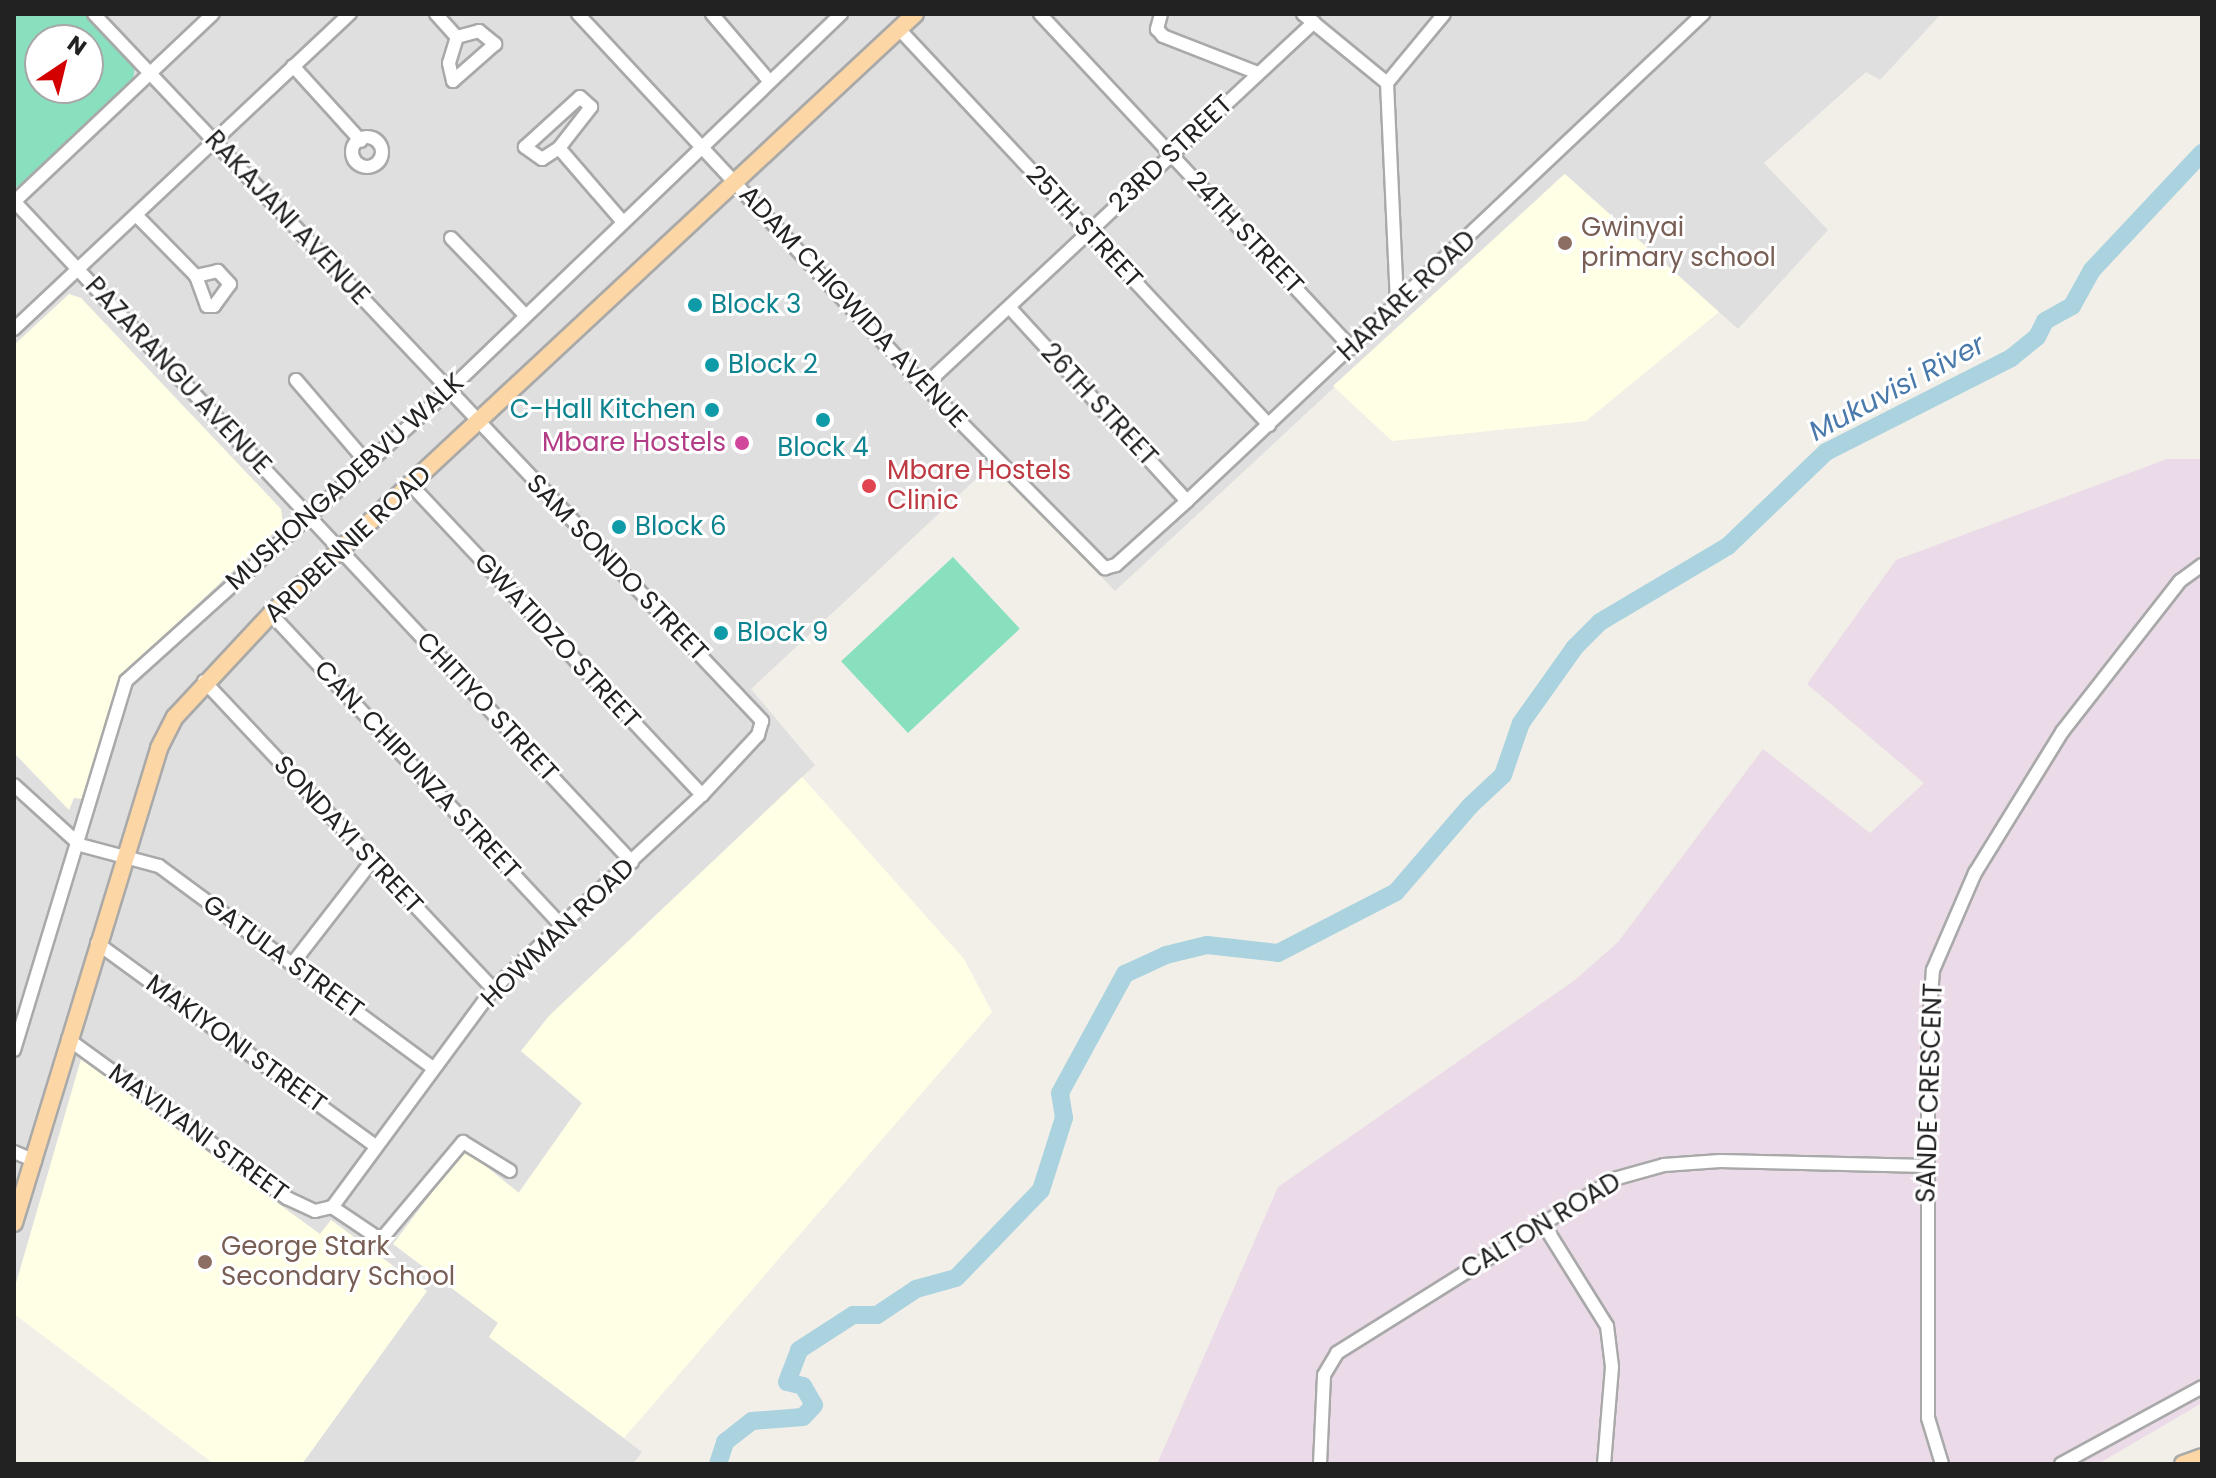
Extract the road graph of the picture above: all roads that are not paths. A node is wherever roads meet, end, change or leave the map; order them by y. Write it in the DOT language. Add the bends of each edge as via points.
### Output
graph roads {
  1 [pos="94,14"];
  2 [pos="213,14"];
  3 [pos="350,14"];
  4 [pos="436,14"];
  5 [pos="578,14"];
  6 [pos="712,14"];
  7 [pos="841,14"];
  8 [pos="915,14"];
  9 [pos="1040,14"];
  10 [pos="1161,14"];
  11 [pos="1444,14"];
  12 [pos="1703,14"];
  13 [pos="1308,18"];
  14 [pos="899,29"];
  15 [pos="457,37"];
  16 [pos="293,66"];
  17 [pos="152,71"];
  18 [pos="1258,73"];
  19 [pos="770,82"];
  20 [pos="1387,83"];
  21 [pos="215,140"];
  22 [pos="361,141"];
  23 [pos="559,148"];
  24 [pos="702,148"];
  25 [pos="1171,153"];
  26 [pos="734,180"];
  27 [pos="14,201"];
  28 [pos="137,216"];
  29 [pos="622,221"];
  30 [pos="1089,231"];
  31 [pos="451,238"];
  32 [pos="78,269"];
  33 [pos="196,276"];
  34 [pos="1397,303"];
  35 [pos="1010,308"];
  36 [pos="526,316"];
  37 [pos="14,329"];
  38 [pos="1352,348"];
  39 [pos="296,380"];
  40 [pos="925,385"];
  41 [pos="447,392"];
  42 [pos="478,424"];
  43 [pos="1269,425"];
  44 [pos="368,464"];
  45 [pos="412,486"];
  46 [pos="1187,501"];
  47 [pos="307,516"];
  48 [pos="342,551"];
  49 [pos="2202,565"];
  50 [pos="1105,568"];
  51 [pos="271,614"];
  52 [pos="204,681"];
  53 [pos="756,713"];
  54 [pos="14,785"];
  55 [pos="702,795"];
  56 [pos="80,845"];
  57 [pos="127,857"];
  58 [pos="373,860"];
  59 [pos="632,862"];
  60 [pos="562,926"];
  61 [pos="97,943"];
  62 [pos="293,963"];
  63 [pos="493,989"];
  64 [pos="68,1039"];
  65 [pos="14,1050"];
  66 [pos="433,1068"];
  67 [pos="375,1146"];
  68 [pos="14,1152"];
  69 [pos="35,1161"];
  70 [pos="1927,1166"];
  71 [pos="510,1171"];
  72 [pos="332,1207"];
  73 [pos="1542,1222"];
  74 [pos="14,1223"];
  75 [pos="2202,1387"];
  76 [pos="2202,1457"];
  77 [pos="1320,1464"];
  78 [pos="1604,1464"];
  79 [pos="1942,1464"];
  80 [pos="2061,1464"];
  81 [pos="2183,1464"];
  1 -- 17 [label="street, RAKAJANI AVENUE"];
  2 -- 17 [label="street"];
  3 -- 16 [label="street"];
  4 -- 15 [label="street"];
  5 -- 24 [label="street, ADAM CHIGWIDA AVENUE"];
  6 -- 19 [label="street"];
  7 -- 19 [label="street, MUSHONGADEBVU WALK"];
  8 -- 14 [label="main road, ARDBENNIE ROAD"];
  9 -- 25 [label="street, 24TH STREET"];
  10 -- 18 [label="street" via="1157,29 1163,36"];
  11 -- 20 [label="street"];
  12 -- 34 [label="street, HARARE ROAD"];
  13 -- 18 [label="street, 23RD STREET"];
  13 -- 20 [label="street"];
  14 -- 26 [label="main road, ARDBENNIE ROAD"];
  14 -- 30 [label="street, 25TH STREET"];
  16 -- 21 [label="street"];
  16 -- 22 [label="street"];
  17 -- 21 [label="street, RAKAJANI AVENUE"];
  17 -- 27 [label="street"];
  18 -- 25 [label="street, 23RD STREET"];
  19 -- 24 [label="street, MUSHONGADEBVU WALK"];
  20 -- 34 [label="street"];
  21 -- 28 [label="street"];
  21 -- 41 [label="street, RAKAJANI AVENUE"];
  23 -- 23 [label="street" via="591,107 580,97 525,147 542,159"];
  23 -- 29 [label="street"];
  24 -- 26 [label="street, ADAM CHIGWIDA AVENUE"];
  24 -- 29 [label="street, MUSHONGADEBVU WALK"];
  25 -- 30 [label="street, 23RD STREET"];
  25 -- 38 [label="street, 24TH STREET"];
  26 -- 40 [label="street, ADAM CHIGWIDA AVENUE"];
  26 -- 42 [label="main road, ARDBENNIE ROAD"];
  27 -- 32 [label="street, PAZARANGU AVENUE"];
  28 -- 32 [label="street"];
  28 -- 33 [label="street"];
  29 -- 36 [label="street, MUSHONGADEBVU WALK"];
  30 -- 35 [label="street, 23RD STREET"];
  30 -- 43 [label="street, 25TH STREET"];
  31 -- 36 [label="street"];
  32 -- 37 [label="street"];
  32 -- 47 [label="street, PAZARANGU AVENUE"];
  34 -- 38 [label="street, HARARE ROAD"];
  35 -- 40 [label="street, 23RD STREET"];
  35 -- 46 [label="street, 26TH STREET"];
  36 -- 41 [label="street, MUSHONGADEBVU WALK"];
  38 -- 43 [label="street, HARARE ROAD"];
  39 -- 44 [label="street"];
  40 -- 50 [label="street, ADAM CHIGWIDA AVENUE"];
  41 -- 42 [label="street, RAKAJANI AVENUE"];
  41 -- 44 [label="street, MUSHONGADEBVU WALK"];
  42 -- 45 [label="main road, ARDBENNIE ROAD"];
  42 -- 53 [label="street, SAM SONDO STREET"];
  43 -- 46 [label="street, HARARE ROAD"];
  44 -- 47 [label="street, MUSHONGADEBVU WALK"];
  45 -- 48 [label="main road, ARDBENNIE ROAD"];
  45 -- 55 [label="street, GWATIDZO STREET"];
  46 -- 50 [label="street, HARARE ROAD" via="1116,565"];
  47 -- 48 [label="street, PAZARANGU AVENUE"];
  47 -- 56 [label="street, MUSHONGADEBVU WALK" via="126,681"];
  48 -- 51 [label="main road, ARDBENNIE ROAD"];
  48 -- 59 [label="street, CHITIYO STREET"];
  49 -- 70 [label="street, SANDE CRESCENT" via="2180,581 2062,732 1956,909 1933,970"];
  51 -- 52 [label="main road, ARDBENNIE ROAD"];
  51 -- 60 [label="street, CAN. CHIPUNZA STREET"];
  52 -- 57 [label="main road, ARDBENNIE ROAD" via="159,748"];
  52 -- 58 [label="street, SONDAYI STREET"];
  53 -- 55 [label="street, HOWMAN ROAD" via="762,721 758,735"];
  54 -- 56 [label="street"];
  55 -- 59 [label="street, HOWMAN ROAD"];
  56 -- 57 [label="street, GATULA STREET"];
  56 -- 65 [label="street, MUSHONGADEBVU WALK"];
  57 -- 61 [label="main road, ARDBENNIE ROAD"];
  57 -- 62 [label="street, GATULA STREET" via="159,866"];
  58 -- 62 [label="street"];
  58 -- 63 [label="street, SONDAYI STREET"];
  59 -- 60 [label="street, HOWMAN ROAD"];
  60 -- 63 [label="street, HOWMAN ROAD"];
  61 -- 64 [label="main road, ARDBENNIE ROAD"];
  61 -- 67 [label="street, MAKIYONI STREET"];
  62 -- 66 [label="street, GATULA STREET"];
  63 -- 66 [label="street, HOWMAN ROAD"];
  64 -- 69 [label="main road, ARDBENNIE ROAD"];
  64 -- 72 [label="street, MAVIYANI STREET" via="303,1208"];
  66 -- 67 [label="street, HOWMAN ROAD"];
  67 -- 72 [label="street, HOWMAN ROAD"];
  68 -- 69 [label="street"];
  69 -- 74 [label="main road, ARDBENNIE ROAD"];
  70 -- 73 [label="street, CALTON ROAD" via="1787,1159 1664,1165 1614,1179"];
  70 -- 79 [label="street, SANDE CRESCENT" via="1928,1418"];
  71 -- 72 [label="street" via="463,1142 384,1236 375,1236"];
  73 -- 77 [label="street, CALTON ROAD" via="1337,1353 1324,1375"];
  73 -- 78 [label="street" via="1607,1326 1612,1367"];
  75 -- 80 [label="street"];
  76 -- 81 [label="main road"];
}
